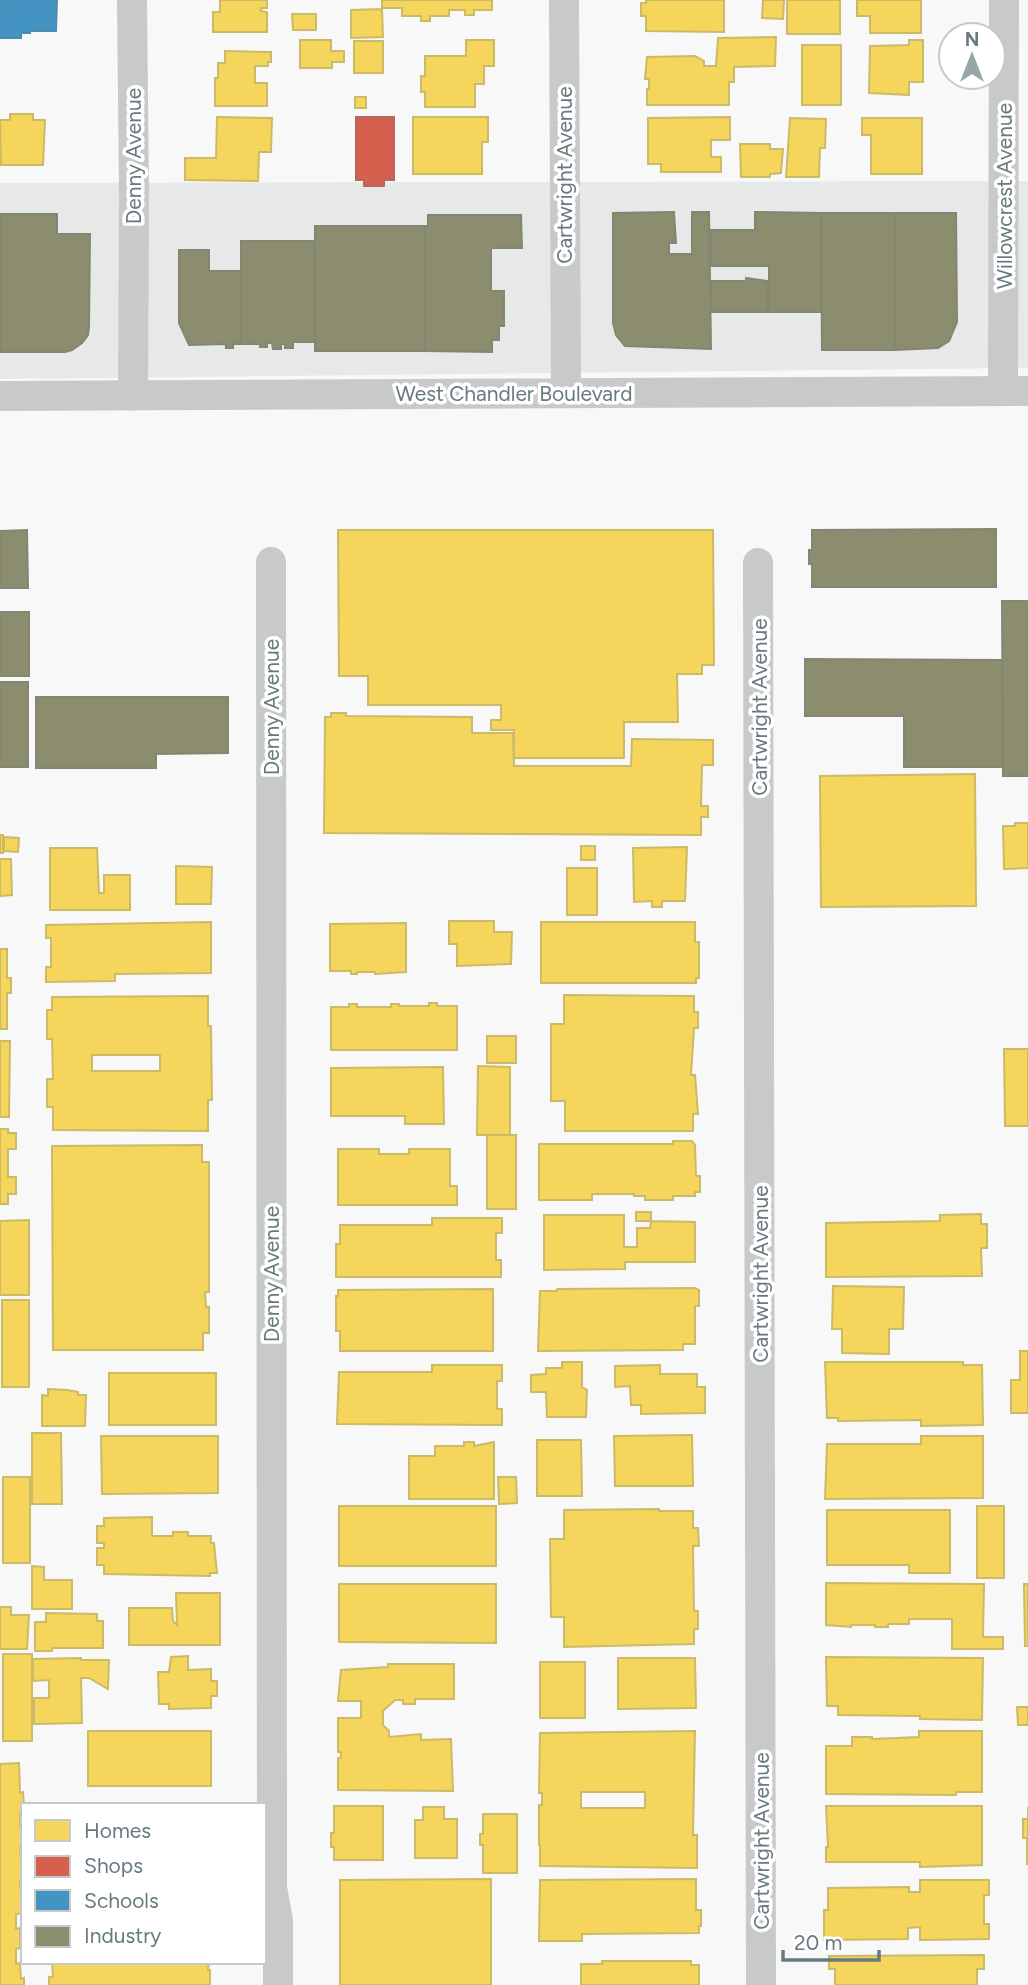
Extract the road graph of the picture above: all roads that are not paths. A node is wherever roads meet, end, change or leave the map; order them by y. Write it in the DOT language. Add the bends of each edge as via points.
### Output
graph roads {
  1 [pos="132,0"];
  2 [pos="564,0"];
  3 [pos="1004,0"];
  4 [pos="1016,391"];
  5 [pos="566,392"];
  6 [pos="0,396"];
  7 [pos="133,396"];
  8 [pos="271,562"];
  9 [pos="758,563"];
  10 [pos="278,1985"];
  11 [pos="761,1985"];
  1 -- 7 [label="street, Denny Avenue"];
  2 -- 5 [label="street, Cartwright Avenue"];
  3 -- 4 [label="street, Willowcrest Avenue"];
  4 -- 5 [label="street, West Chandler Boulevard"];
  5 -- 7 [label="street, West Chandler Boulevard"];
  6 -- 7 [label="street, West Chandler Boulevard"];
  8 -- 10 [label="street, Denny Avenue" via="272,1887 278,1921"];
  9 -- 11 [label="street, Cartwright Avenue"];
}
